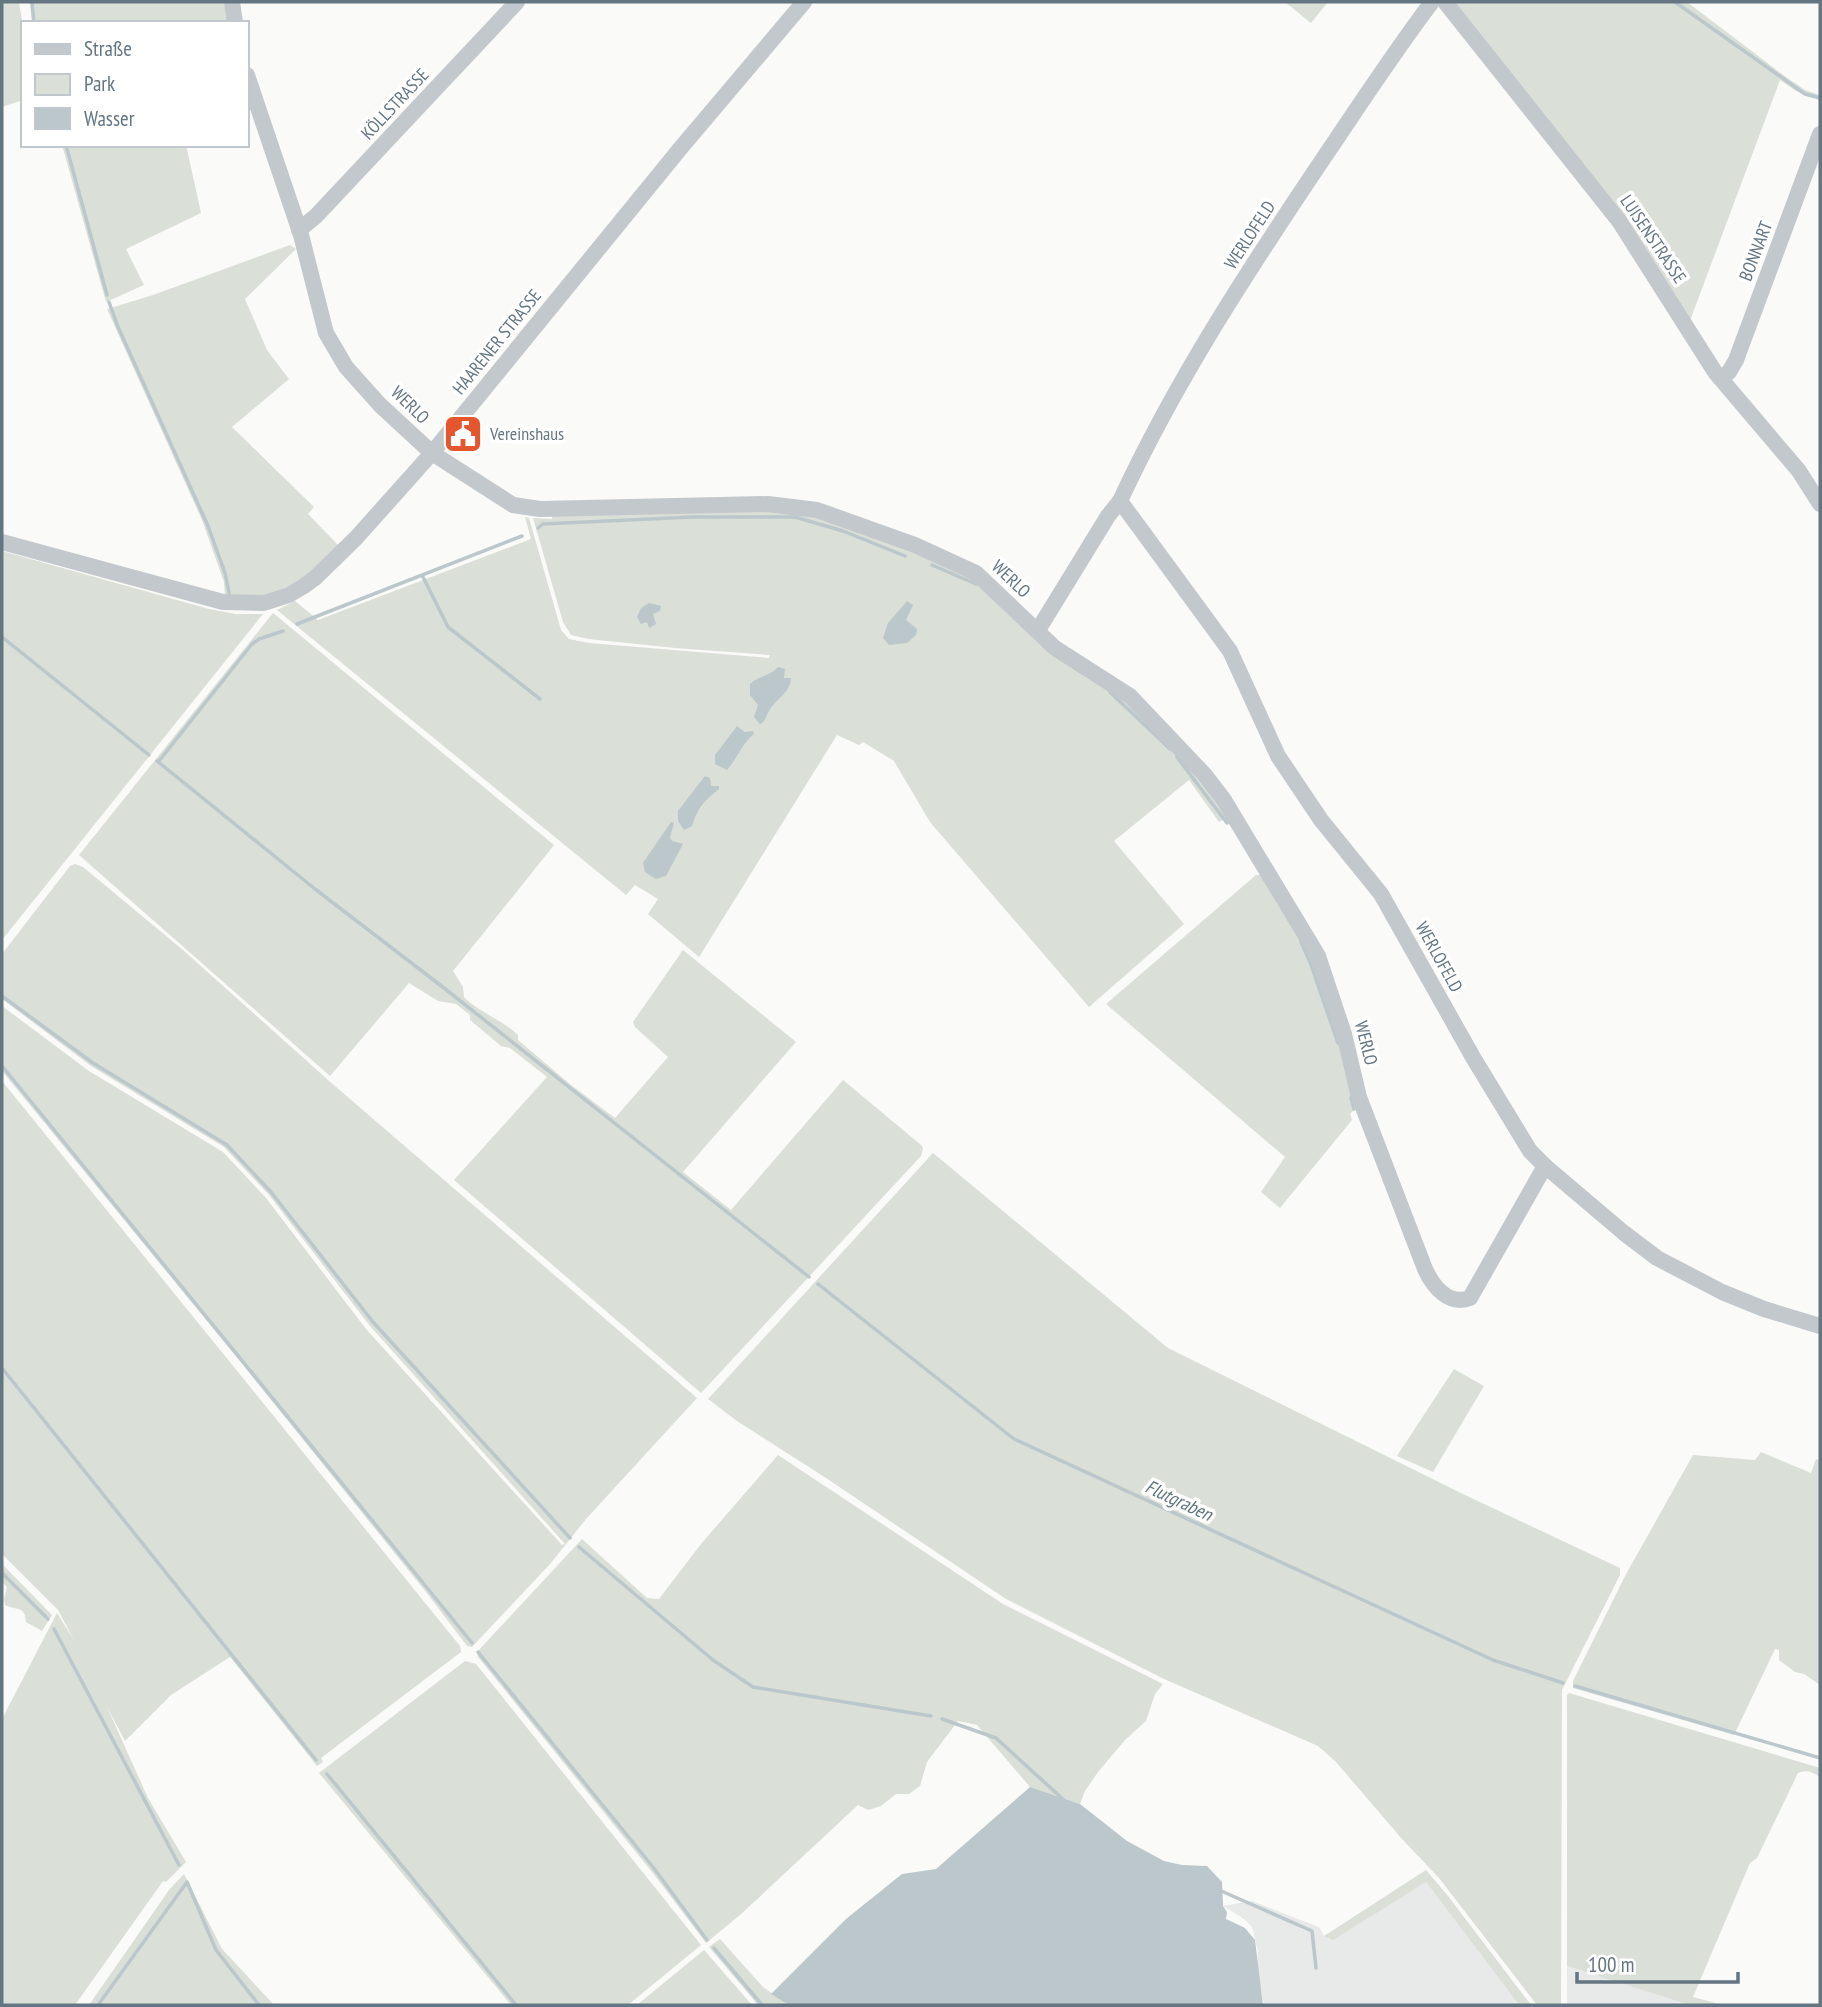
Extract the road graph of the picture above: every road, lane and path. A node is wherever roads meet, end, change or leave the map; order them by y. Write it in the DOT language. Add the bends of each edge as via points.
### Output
graph roads {
  1 [pos="232,2"];
  2 [pos="517,2"];
  3 [pos="804,2"];
  4 [pos="1432,2"];
  5 [pos="1445,2"];
  6 [pos="235,21"];
  7 [pos="248,78"];
  8 [pos="1820,134"];
  9 [pos="299,230"];
  10 [pos="1721,377"];
  11 [pos="432,453"];
  12 [pos="1120,501"];
  13 [pos="1820,504"];
  14 [pos="2,542"];
  15 [pos="1038,630"];
  16 [pos="1545,1166"];
  17 [pos="1820,1326"];
  1 -- 6 [label="street"];
  2 -- 9 [label="street, KÖLLSTRASSE"];
  3 -- 11 [label="street, HAARENER STRASSE"];
  4 -- 12 [label="street, WERLOFELD" via="1257,258 1191,365"];
  5 -- 10 [label="street, LUISENSTRASSE" via="1619,220"];
  7 -- 9 [label="street, WERLO"];
  8 -- 10 [label="street, BONNART" via="1734,366"];
  9 -- 11 [label="street, WERLO" via="332,347 380,405"];
  10 -- 13 [label="street, LUISENSTRASSE" via="1799,471"];
  11 -- 14 [label="street, HAARENER STRASSE" via="315,578 289,595 264,603 223,602"];
  11 -- 15 [label="street, WERLO" via="502,499 528,508 747,504 817,510 966,567"];
  12 -- 15 [label="street, WERLOFELD"];
  12 -- 16 [label="street, WERLOFELD" via="1230,651 1278,756 1321,820 1381,894 1474,1059 1530,1151"];
  15 -- 16 [label="street, WERLO" via="1055,648 1130,696 1204,774 1290,907 1318,956 1359,1097 1436,1289 1470,1298"];
  16 -- 17 [label="street, WERLOFELD" via="1624,1233 1677,1270 1732,1297"];
}
